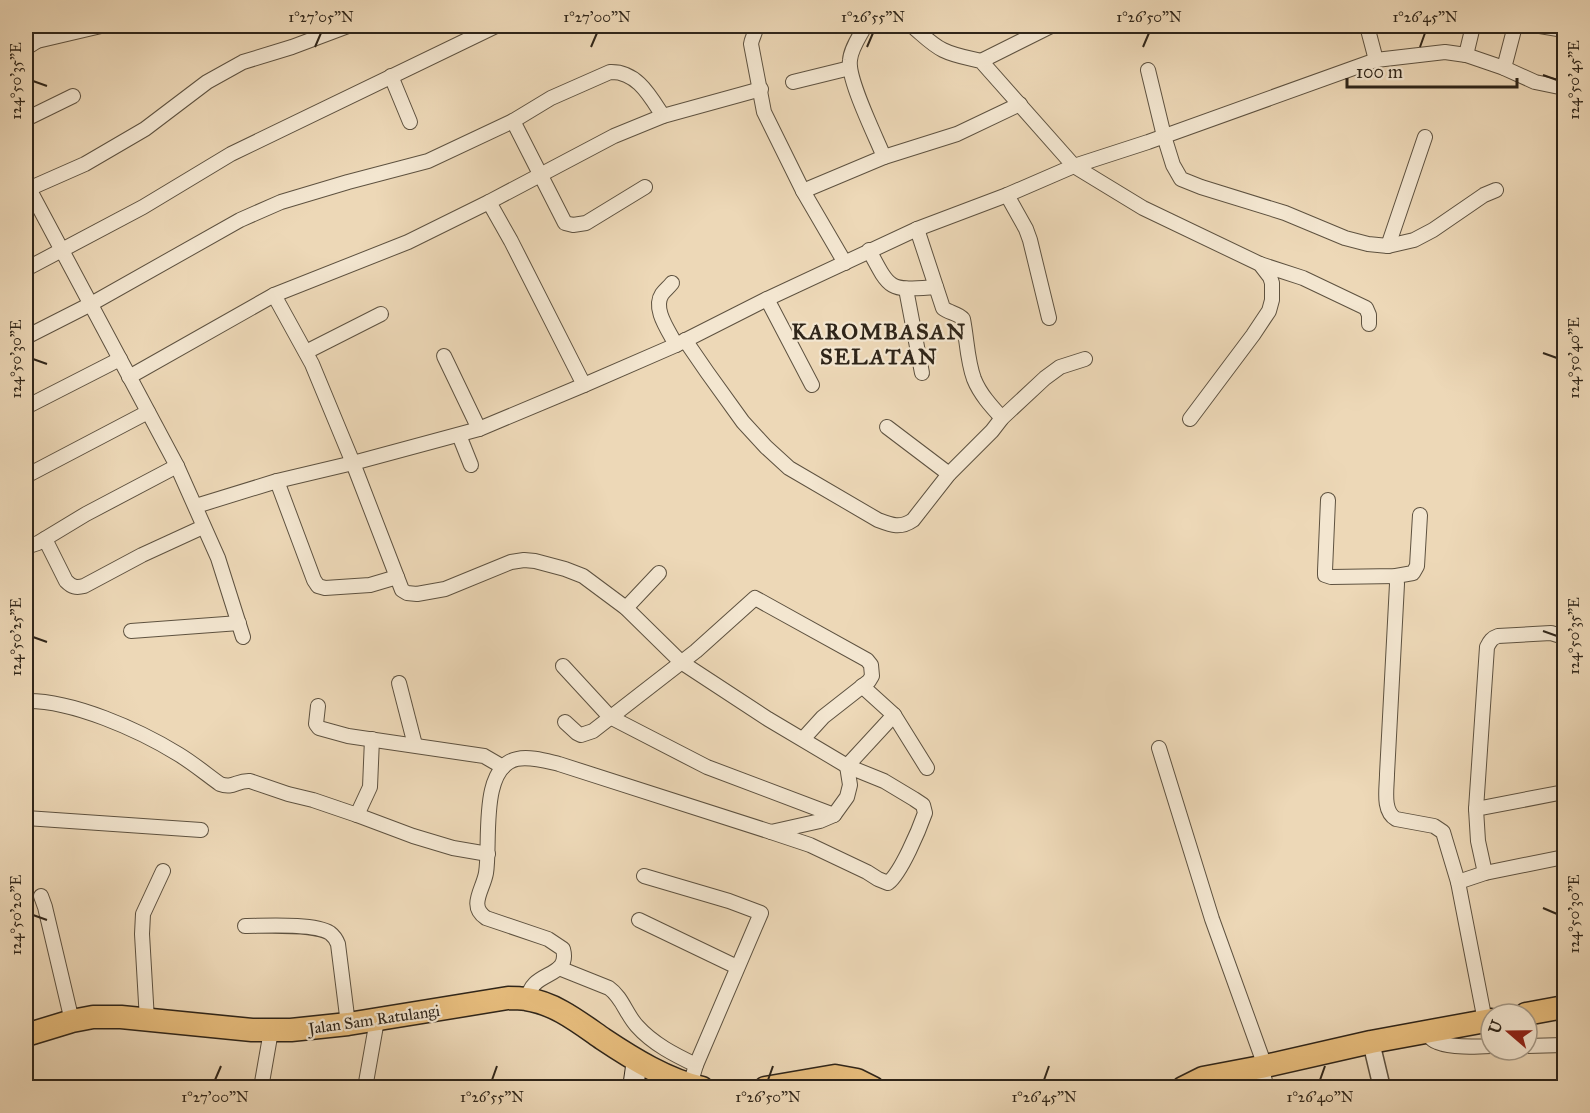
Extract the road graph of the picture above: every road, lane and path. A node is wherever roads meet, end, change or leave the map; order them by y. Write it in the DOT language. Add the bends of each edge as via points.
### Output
graph roads {
  1 [pos="31,26"];
  2 [pos="101,26"];
  3 [pos="348,26"];
  4 [pos="496,26"];
  5 [pos="756,26"];
  6 [pos="865,26"];
  7 [pos="912,26"];
  8 [pos="1051,26"];
  9 [pos="1367,26"];
  10 [pos="1473,26"];
  11 [pos="1515,26"];
  12 [pos="1540,26"];
  13 [pos="1564,30"];
  14 [pos="31,45"];
  15 [pos="1466,55"];
  16 [pos="1376,60"];
  17 [pos="981,61"];
  18 [pos="850,68"];
  19 [pos="1504,68"];
  20 [pos="1148,70"];
  21 [pos="391,76"];
  22 [pos="793,82"];
  23 [pos="1564,88"];
  24 [pos="760,89"];
  25 [pos="73,96"];
  26 [pos="1020,104"];
  27 [pos="663,116"];
  28 [pos="26,119"];
  29 [pos="513,121"];
  30 [pos="410,122"];
  31 [pos="1164,136"];
  32 [pos="1425,137"];
  33 [pos="884,157"];
  34 [pos="1074,166"];
  35 [pos="542,175"];
  36 [pos="27,187"];
  37 [pos="645,187"];
  38 [pos="1496,190"];
  39 [pos="803,191"];
  40 [pos="1007,195"];
  41 [pos="489,202"];
  42 [pos="917,229"];
  43 [pos="1388,246"];
  44 [pos="62,249"];
  45 [pos="869,250"];
  46 [pos="845,262"];
  47 [pos="1260,264"];
  48 [pos="26,269"];
  49 [pos="672,283"];
  50 [pos="936,287"];
  51 [pos="906,289"];
  52 [pos="274,295"];
  53 [pos="767,299"];
  54 [pos="91,304"];
  55 [pos="381,314"];
  56 [pos="1049,318"];
  57 [pos="1369,324"];
  58 [pos="26,338"];
  59 [pos="681,342"];
  60 [pos="306,352"];
  61 [pos="444,356"];
  62 [pos="120,359"];
  63 [pos="1085,359"];
  64 [pos="922,373"];
  65 [pos="129,377"];
  66 [pos="584,386"];
  67 [pos="812,386"];
  68 [pos="26,407"];
  69 [pos="148,412"];
  70 [pos="1002,418"];
  71 [pos="1190,419"];
  72 [pos="887,427"];
  73 [pos="479,429"];
  74 [pos="459,435"];
  75 [pos="354,463"];
  76 [pos="471,465"];
  77 [pos="177,466"];
  78 [pos="948,474"];
  79 [pos="26,476"];
  80 [pos="278,481"];
  81 [pos="1328,500"];
  82 [pos="196,506"];
  83 [pos="1420,515"];
  84 [pos="203,527"];
  85 [pos="45,538"];
  86 [pos="26,547"];
  87 [pos="659,573"];
  88 [pos="1396,576"];
  89 [pos="397,577"];
  90 [pos="626,608"];
  91 [pos="131,631"];
  92 [pos="1564,637"];
  93 [pos="681,662"];
  94 [pos="563,666"];
  95 [pos="399,682"];
  96 [pos="862,686"];
  97 [pos="26,702"];
  98 [pos="318,706"];
  99 [pos="894,715"];
  100 [pos="610,717"];
  101 [pos="565,722"];
  102 [pos="372,739"];
  103 [pos="803,739"];
  104 [pos="415,745"];
  105 [pos="1159,748"];
  106 [pos="847,766"];
  107 [pos="503,767"];
  108 [pos="927,768"];
  109 [pos="1564,792"];
  110 [pos="1476,809"];
  111 [pos="357,815"];
  112 [pos="834,815"];
  113 [pos="26,818"];
  114 [pos="201,830"];
  115 [pos="771,832"];
  116 [pos="488,854"];
  117 [pos="1564,857"];
  118 [pos="163,871"];
  119 [pos="1485,873"];
  120 [pos="644,876"];
  121 [pos="1458,882"];
  122 [pos="41,896"];
  123 [pos="639,920"];
  124 [pos="245,926"];
  125 [pos="737,967"];
  126 [pos="559,968"];
  127 [pos="528,999"];
  128 [pos="1484,1002"];
  129 [pos="1564,1008"];
  130 [pos="1539,1012"];
  131 [pos="147,1020"];
  132 [pos="377,1020"];
  133 [pos="72,1021"];
  134 [pos="1479,1022"];
  135 [pos="348,1024"];
  136 [pos="271,1031"];
  137 [pos="1426,1032"];
  138 [pos="26,1035"];
  139 [pos="1371,1042"];
  140 [pos="1564,1045"];
  141 [pos="1479,1046"];
  142 [pos="1539,1046"];
  143 [pos="637,1060"];
  144 [pos="1264,1074"];
  145 [pos="696,1079"];
  146 [pos="806,1084"];
  147 [pos="261,1088"];
  148 [pos="365,1088"];
  149 [pos="633,1088"];
  150 [pos="765,1088"];
  151 [pos="873,1088"];
  152 [pos="1183,1088"];
  153 [pos="1382,1088"];
  1 -- 14 [label="street"];
  2 -- 14 [label="street"];
  3 -- 36 [label="street" via="243,62 207,82 145,129 85,164"];
  4 -- 21 [label="street"];
  5 -- 24 [label="street" via="751,44"];
  6 -- 18 [label="street" via="850,58"];
  7 -- 17 [label="street" via="943,50"];
  8 -- 17 [label="street"];
  9 -- 16 [label="street"];
  10 -- 15 [label="street"];
  11 -- 19 [label="street"];
  12 -- 13 [label="street"];
  15 -- 16 [label="street" via="1445,52"];
  15 -- 19 [label="street"];
  16 -- 31 [label="street"];
  17 -- 26 [label="street"];
  18 -- 22 [label="street"];
  18 -- 33 [label="street"];
  19 -- 23 [label="street" via="1535,82"];
  20 -- 31 [label="street"];
  21 -- 30 [label="street"];
  21 -- 44 [label="street" via="231,154 143,207"];
  24 -- 27 [label="street"];
  24 -- 39 [label="street" via="764,112"];
  25 -- 28 [label="street"];
  26 -- 33 [label="street" via="957,134"];
  26 -- 34 [label="street"];
  27 -- 29 [label="street" via="645,88 614,71 551,98"];
  27 -- 35 [label="street" via="614,136"];
  29 -- 35 [label="street"];
  29 -- 54 [label="street" via="428,161 262,210"];
  31 -- 34 [label="street"];
  31 -- 43 [label="street" via="1181,179 1285,213 1345,238"];
  32 -- 43 [label="street"];
  33 -- 39 [label="street"];
  34 -- 40 [label="street"];
  34 -- 47 [label="street" via="1143,208"];
  35 -- 37 [label="street" via="569,225 586,223"];
  35 -- 41 [label="street"];
  36 -- 44 [label="street"];
  38 -- 43 [label="street" via="1414,240"];
  39 -- 46 [label="street"];
  40 -- 42 [label="street"];
  40 -- 56 [label="street" via="1030,240"];
  41 -- 52 [label="street" via="401,245"];
  41 -- 66 [label="street"];
  42 -- 45 [label="street"];
  42 -- 50 [label="street"];
  44 -- 48 [label="street"];
  44 -- 54 [label="street"];
  45 -- 46 [label="street"];
  45 -- 51 [label="street" via="890,285"];
  46 -- 53 [label="street"];
  47 -- 57 [label="street" via="1303,278 1366,308"];
  47 -- 71 [label="street" via="1272,283 1269,311"];
  49 -- 59 [label="street" via="662,295 659,308"];
  50 -- 51 [label="street"];
  50 -- 70 [label="street" via="943,308 963,319 974,380"];
  51 -- 64 [label="street"];
  52 -- 60 [label="street"];
  52 -- 65 [label="street"];
  53 -- 59 [label="street"];
  53 -- 67 [label="street"];
  54 -- 58 [label="street"];
  54 -- 62 [label="street"];
  55 -- 60 [label="street"];
  59 -- 66 [label="street"];
  59 -- 78 [label="street" via="743,422 789,468 878,520 893,526 906,525"];
  60 -- 75 [label="street"];
  61 -- 73 [label="street"];
  62 -- 65 [label="street"];
  62 -- 68 [label="street"];
  63 -- 70 [label="street" via="1060,367"];
  65 -- 69 [label="street"];
  66 -- 73 [label="street"];
  69 -- 77 [label="street"];
  69 -- 79 [label="street"];
  70 -- 78 [label="street"];
  72 -- 78 [label="street"];
  73 -- 74 [label="street"];
  74 -- 75 [label="street"];
  74 -- 76 [label="street"];
  75 -- 80 [label="street"];
  75 -- 89 [label="street"];
  77 -- 82 [label="street"];
  77 -- 85 [label="street"];
  80 -- 82 [label="street"];
  80 -- 89 [label="street" via="318,586 370,585"];
  81 -- 88 [label="street" via="1325,575"];
  82 -- 84 [label="street"];
  83 -- 88 [label="street" via="1418,566 1411,574"];
  84 -- 85 [label="street" via="77,587 66,581"];
  84 -- 91 [label="street" via="218,558 241,630"];
  85 -- 86 [label="street"];
  87 -- 90 [label="street"];
  88 -- 121 [label="street" via="1388,812 1396,819 1434,826 1443,832"];
  89 -- 90 [label="street" via="402,590 417,594 445,589 512,562 535,561 583,576"];
  90 -- 93 [label="street"];
  92 -- 110 [label="street" via="1551,633 1498,636 1490,641"];
  93 -- 96 [label="street" via="755,598 867,660 872,665 872,676"];
  93 -- 100 [label="street"];
  93 -- 103 [label="street"];
  94 -- 100 [label="street"];
  95 -- 104 [label="street"];
  96 -- 99 [label="street"];
  96 -- 103 [label="street" via="823,717"];
  97 -- 111 [label="street" via="69,706 116,724 162,745 226,786 250,781"];
  98 -- 102 [label="street" via="319,728"];
  99 -- 106 [label="street"];
  99 -- 108 [label="street"];
  100 -- 101 [label="street" via="594,731 581,735"];
  100 -- 112 [label="street" via="706,767"];
  102 -- 104 [label="street"];
  102 -- 111 [label="street" via="370,787"];
  103 -- 106 [label="street"];
  104 -- 107 [label="street" via="483,756"];
  105 -- 144 [label="street"];
  106 -- 112 [label="street" via="847,797"];
  106 -- 115 [label="street" via="884,781 925,809 891,881 883,883 810,845"];
  107 -- 115 [label="street" via="523,758 559,764"];
  107 -- 116 [label="street" via="489,806"];
  109 -- 110 [label="street"];
  110 -- 119 [label="street"];
  111 -- 116 [label="street" via="453,848"];
  112 -- 115 [label="street"];
  113 -- 114 [label="street"];
  116 -- 126 [label="street" via="476,906 480,914 558,945 564,954"];
  117 -- 119 [label="street"];
  118 -- 131 [label="street" via="143,914"];
  119 -- 121 [label="street"];
  120 -- 125 [label="street" via="761,913"];
  121 -- 128 [label="street"];
  122 -- 133 [label="street"];
  123 -- 125 [label="street"];
  124 -- 135 [label="street" via="309,927 330,933 338,944"];
  125 -- 145 [label="street"];
  126 -- 127 [label="street" via="535,982"];
  126 -- 145 [label="street" via="615,992 637,1027"];
  127 -- 132 [label="highway, Jalan Sam Ratulangi" via="500,999"];
  127 -- 143 [label="highway, Jalan Sam Ratulangi" via="563,1012"];
  129 -- 130 [label="highway"];
  131 -- 133 [label="highway, Jalan Sam Ratulangi" via="93,1017"];
  131 -- 136 [label="highway, Jalan Sam Ratulangi"];
  132 -- 135 [label="highway, Jalan Sam Ratulangi"];
  132 -- 148 [label="street"];
  133 -- 138 [label="highway, Jalan Sam Ratulangi"];
  134 -- 137 [label="highway"];
  135 -- 136 [label="highway, Jalan Sam Ratulangi"];
  136 -- 147 [label="street"];
  137 -- 139 [label="highway"];
  137 -- 141 [label="street" via="1437,1042"];
  139 -- 144 [label="highway"];
  139 -- 153 [label="street"];
  140 -- 142 [label="street"];
  143 -- 145 [label="highway, Jalan Sam Ratulangi" via="657,1071"];
  143 -- 149 [label="main road"];
  144 -- 152 [label="highway" via="1203,1078"];
  146 -- 150 [label="highway"];
  146 -- 151 [label="highway" via="835,1076"];
}
